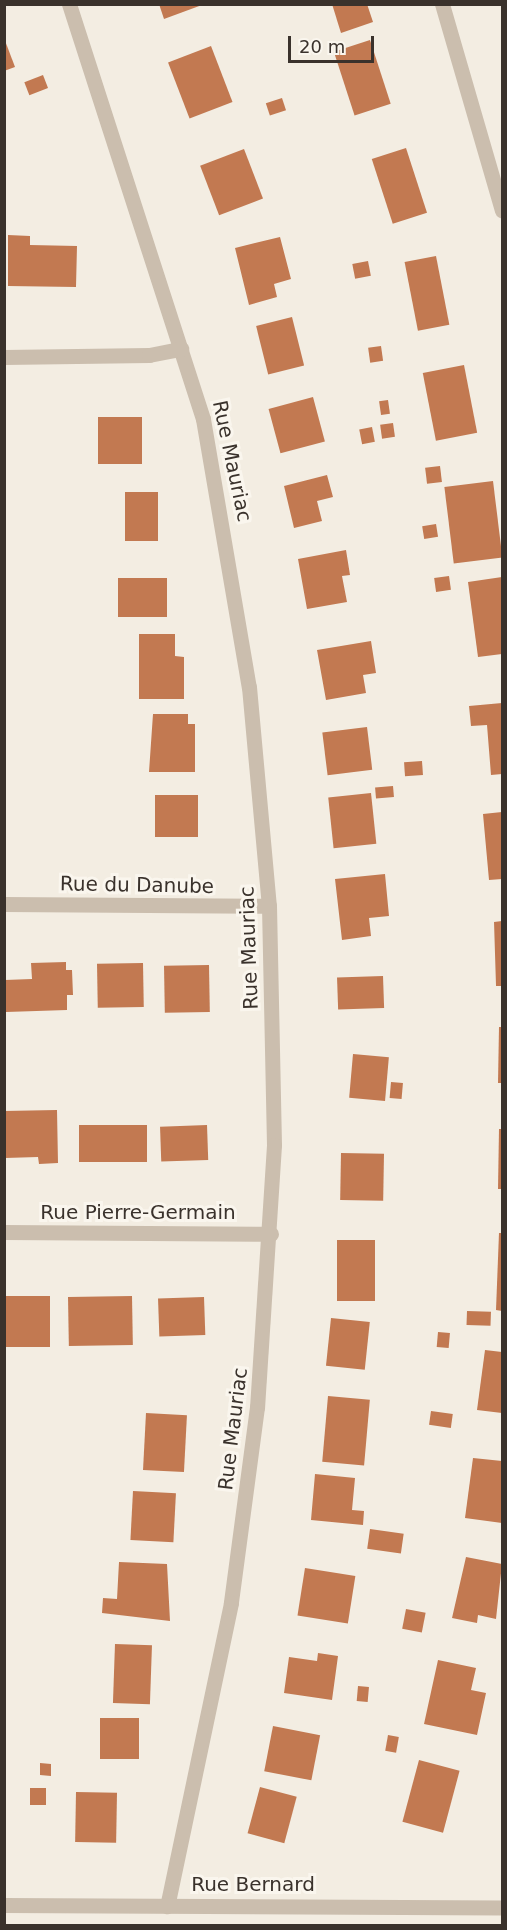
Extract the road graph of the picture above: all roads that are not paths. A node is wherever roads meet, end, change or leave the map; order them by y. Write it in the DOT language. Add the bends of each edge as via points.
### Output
graph roads {
  1 [pos="69,4"];
  2 [pos="442,4"];
  3 [pos="502,210"];
  4 [pos="182,349"];
  5 [pos="4,357"];
  6 [pos="4,904"];
  7 [pos="269,906"];
  8 [pos="4,1232"];
  9 [pos="271,1234"];
  10 [pos="4,1905"];
  11 [pos="167,1906"];
  12 [pos="502,1908"];
  1 -- 4 [label="street, Rue Mauriac"];
  2 -- 3 [label="street"];
  4 -- 5 [label="street" via="149,355"];
  4 -- 7 [label="street, Rue Mauriac" via="206,430 231,566 257,753"];
  6 -- 7 [label="street, Rue du Danube"];
  7 -- 9 [label="street, Rue Mauriac" via="274,1068"];
  8 -- 9 [label="street, Rue Pierre-Germain"];
  9 -- 11 [label="street, Rue Mauriac" via="258,1407 233,1592"];
  10 -- 11 [label="street, Rue Bernard"];
  11 -- 12 [label="street, Rue Bernard"];
}
